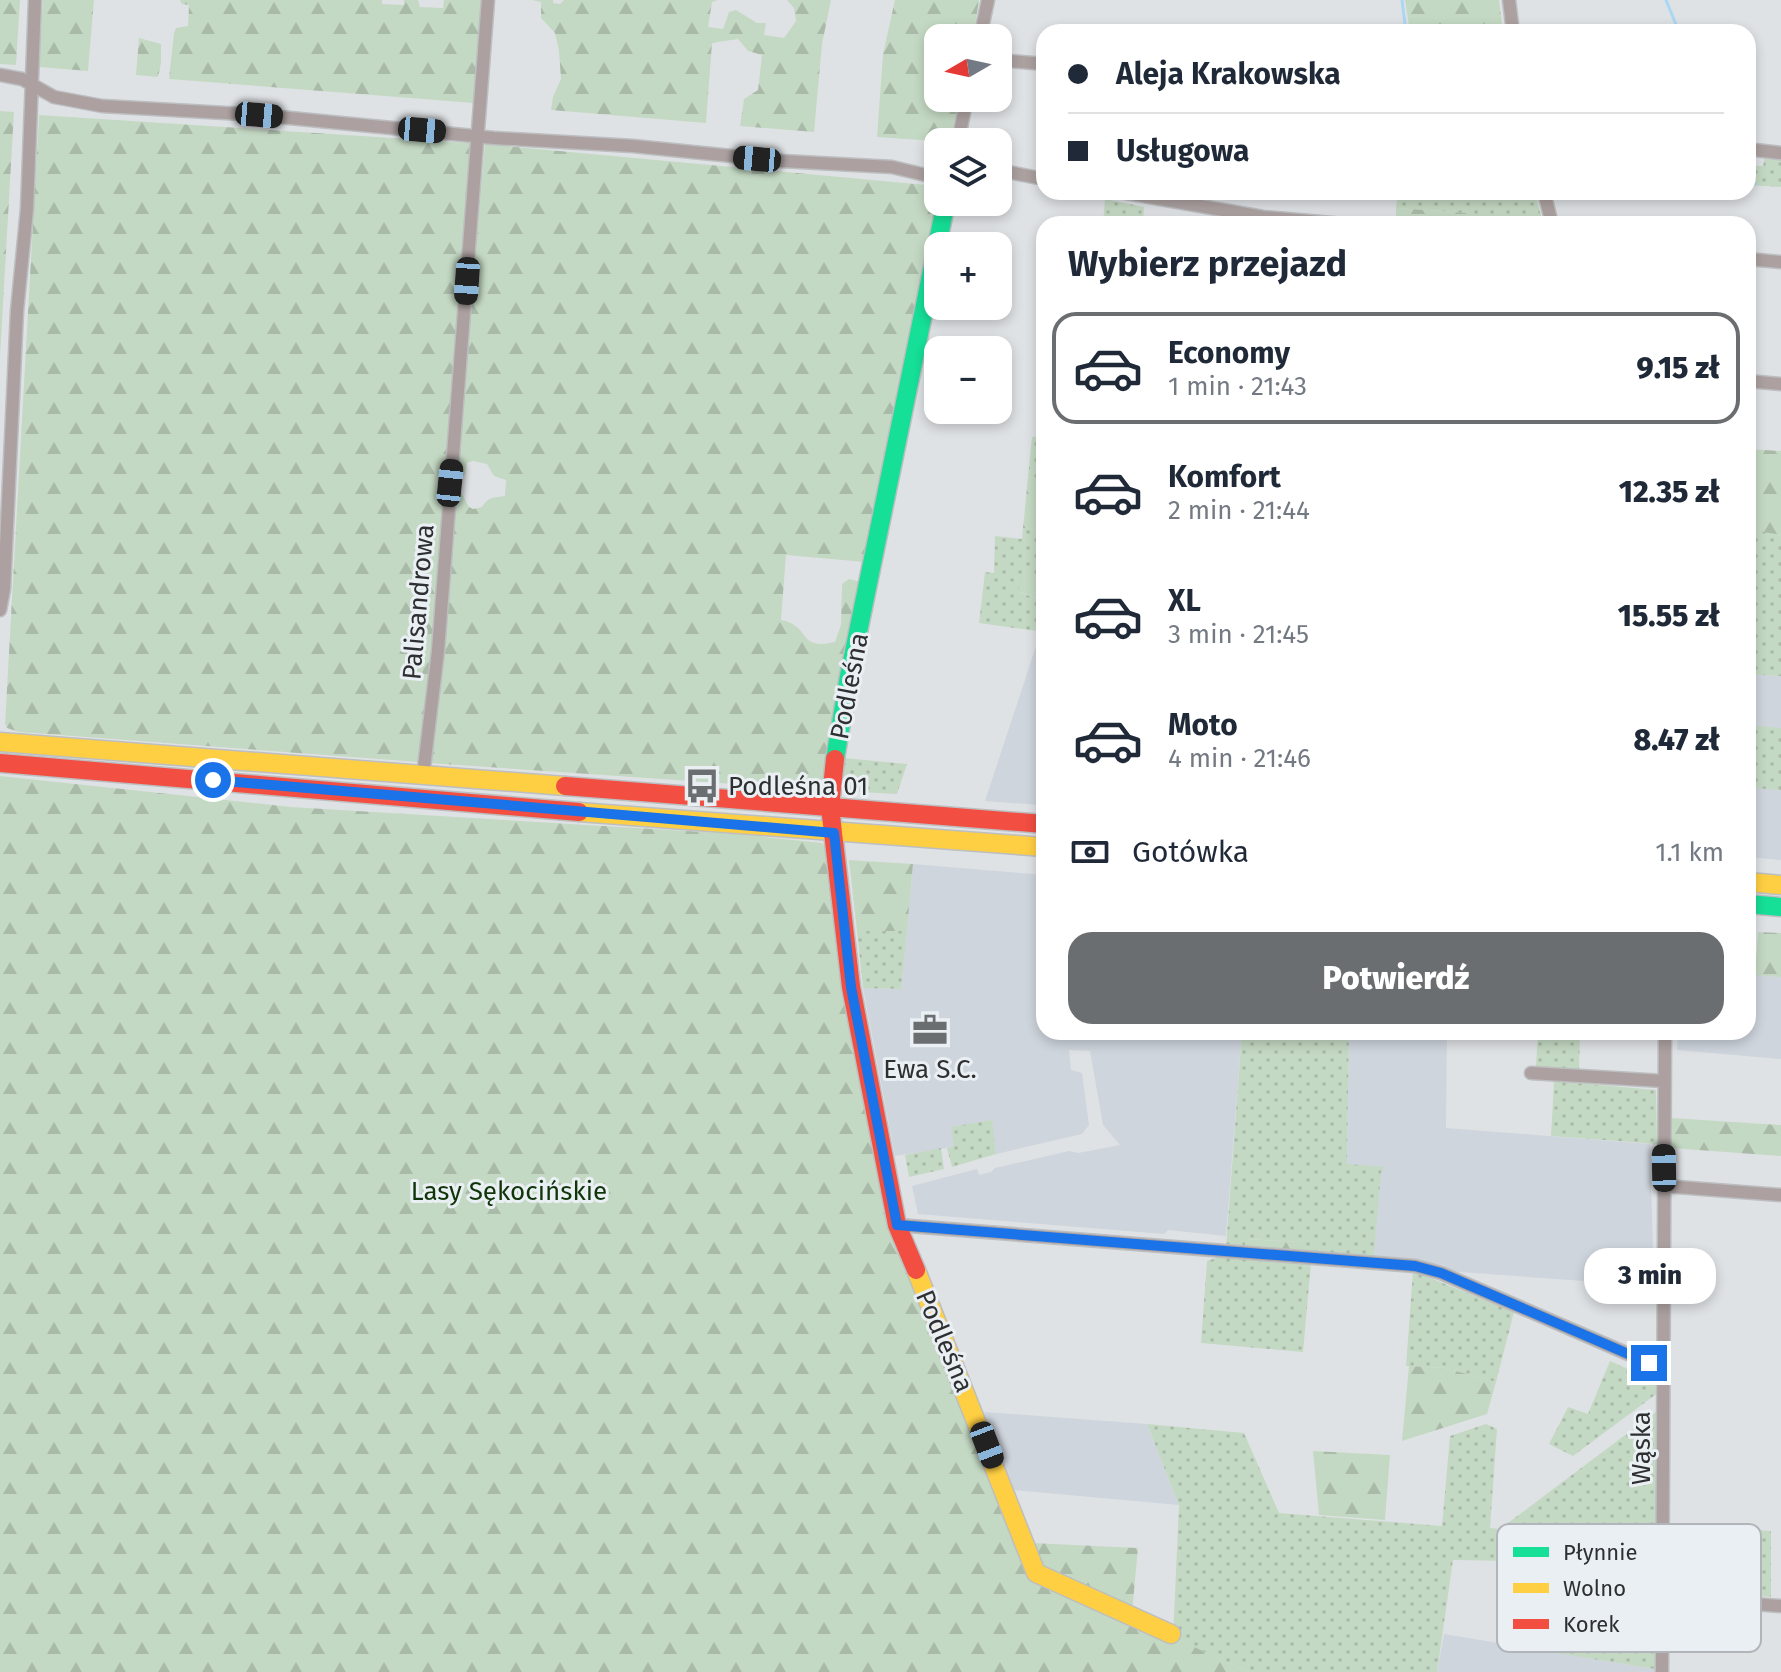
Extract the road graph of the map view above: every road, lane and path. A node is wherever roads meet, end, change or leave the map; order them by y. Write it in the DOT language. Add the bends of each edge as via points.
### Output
graph roads {
  1 [pos="35,0"];
  2 [pos="488,0"];
  3 [pos="988,0"];
  4 [pos="1509,0"];
  5 [pos="983,24"];
  6 [pos="1512,24"];
  7 [pos="1012,61"];
  8 [pos="1036,63"];
  9 [pos="0,75"];
  10 [pos="32,85"];
  11 [pos="478,135"];
  12 [pos="1756,150"];
  13 [pos="1781,153"];
  14 [pos="1012,173"];
  15 [pos="924,175"];
  16 [pos="1036,177"];
  17 [pos="1166,200"];
  18 [pos="943,216"];
  19 [pos="1257,216"];
  20 [pos="1756,260"];
  21 [pos="1781,262"];
  22 [pos="0,368"];
  23 [pos="16,369"];
  24 [pos="1756,382"];
  25 [pos="1781,384"];
  26 [pos="0,610"];
  27 [pos="0,742"];
  28 [pos="0,763"];
  29 [pos="423,776"];
  30 [pos="830,807"];
  31 [pos="1036,823"];
  32 [pos="834,833"];
  33 [pos="1036,846"];
  34 [pos="1756,883"];
  35 [pos="1781,885"];
  36 [pos="1756,905"];
  37 [pos="1781,907"];
  38 [pos="1665,1040"];
  39 [pos="1531,1073"];
  40 [pos="1663,1081"];
  41 [pos="1664,1186"];
  42 [pos="1781,1195"];
  43 [pos="897,1225"];
  44 [pos="1663,1364"];
  45 [pos="1662,1524"];
  46 [pos="1761,1604"];
  47 [pos="1781,1606"];
  48 [pos="1171,1634"];
  1 -- 10 [label="street"];
  2 -- 11 [label="street, Palisandrowa"];
  3 -- 5 [label="street"];
  4 -- 6 [label="street"];
  7 -- 8 [label="street"];
  9 -- 10 [label="street"];
  10 -- 11 [label="street" via="54,97 102,106"];
  10 -- 23 [label="street"];
  11 -- 15 [label="street" via="892,167"];
  11 -- 29 [label="street, Palisandrowa" via="438,651"];
  12 -- 13 [label="street"];
  14 -- 16 [label="street"];
  17 -- 19 [label="street"];
  18 -- 30 [label="main road, Podleśna" via="849,676"];
  20 -- 21 [label="street"];
  22 -- 23 [label="street"];
  23 -- 26 [label="street"];
  24 -- 25 [label="street"];
  27 -- 29 [label="main road"];
  28 -- 32 [label="main road"];
  29 -- 30 [label="main road"];
  30 -- 31 [label="main road"];
  30 -- 32 [label="main road, Podleśna"];
  32 -- 33 [label="main road"];
  32 -- 43 [label="main road, Podleśna" via="851,987"];
  34 -- 35 [label="main road"];
  36 -- 37 [label="main road"];
  38 -- 40 [label="street, Wąska"];
  39 -- 40 [label="street"];
  40 -- 41 [label="street, Wąska"];
  41 -- 42 [label="street"];
  41 -- 44 [label="street, Wąska"];
  43 -- 44 [label="street" via="1415,1266 1649,1363"];
  43 -- 48 [label="main road, Podleśna" via="1036,1573"];
  44 -- 45 [label="street, Wąska"];
  46 -- 47 [label="street"];
}
